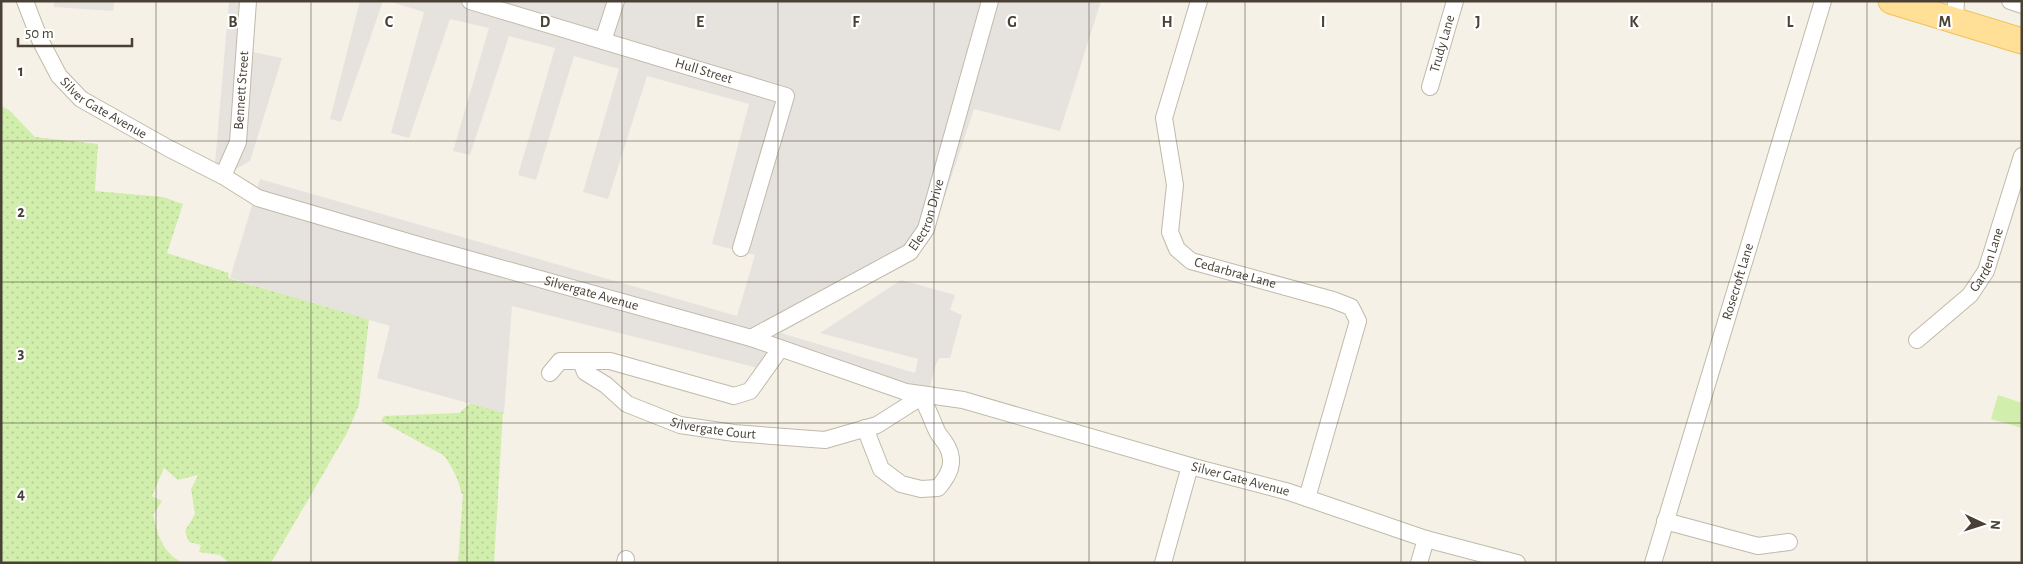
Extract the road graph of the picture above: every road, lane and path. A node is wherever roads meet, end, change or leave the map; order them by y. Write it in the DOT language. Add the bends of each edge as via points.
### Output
graph roads {
  1 [pos="25,1"];
  2 [pos="248,1"];
  3 [pos="470,1"];
  4 [pos="616,1"];
  5 [pos="990,1"];
  6 [pos="1199,1"];
  7 [pos="1456,1"];
  8 [pos="1823,1"];
  9 [pos="1891,1"];
  10 [pos="2010,1"];
  11 [pos="2022,5"];
  12 [pos="1955,11"];
  13 [pos="603,41"];
  14 [pos="2022,41"];
  15 [pos="1430,87"];
  16 [pos="2022,156"];
  17 [pos="223,176"];
  18 [pos="741,248"];
  19 [pos="751,338"];
  20 [pos="1916,340"];
  21 [pos="780,349"];
  22 [pos="581,361"];
  23 [pos="550,373"];
  24 [pos="924,396"];
  25 [pos="963,400"];
  26 [pos="865,428"];
  27 [pos="1190,466"];
  28 [pos="1307,498"];
  29 [pos="1666,521"];
  30 [pos="1426,539"];
  31 [pos="1789,542"];
  32 [pos="1163,563"];
  33 [pos="1419,563"];
  34 [pos="1517,563"];
  35 [pos="1653,563"];
  1 -- 17 [label="street, Silver Gate Avenue" via="59,76 81,99"];
  2 -- 17 [label="street, Bennett Street" via="238,142"];
  3 -- 13 [label="street, Hull Street"];
  4 -- 13 [label="street"];
  5 -- 19 [label="street, Electron Drive" via="926,229 910,252"];
  6 -- 28 [label="street, Cedarbrae Lane" via="1164,118 1175,185 1170,232 1177,249 1191,261 1334,300 1351,307 1358,320"];
  7 -- 15 [label="street, Trudy Lane"];
  8 -- 29 [label="street, Rosecroft Lane"];
  9 -- 12 [label="main road"];
  10 -- 11 [label="street"];
  12 -- 14 [label="main road"];
  13 -- 18 [label="street, Hull Street" via="786,96"];
  16 -- 20 [label="street, Garden Lane" via="1986,271 1970,295"];
  17 -- 19 [label="street, Silvergate Avenue" via="258,198"];
  19 -- 21 [label="street, Silvergate Avenue"];
  21 -- 22 [label="street" via="750,391 734,396 610,361"];
  21 -- 24 [label="street, Silvergate Avenue"];
  22 -- 23 [label="street" via="560,361"];
  22 -- 26 [label="street, Silvergate Court" via="585,372 627,404 680,425 825,440"];
  24 -- 25 [label="street, Silvergate Avenue"];
  24 -- 26 [label="street, Silvergate Court" via="877,425"];
  24 -- 26 [label="street" via="936,431 952,459 948,476 938,488 921,490 901,484 881,469"];
  25 -- 27 [label="street, Silver Gate Avenue"];
  27 -- 28 [label="street, Silver Gate Avenue"];
  27 -- 32 [label="street"];
  28 -- 30 [label="street, Silver Gate Avenue"];
  29 -- 31 [label="street" via="1758,546"];
  29 -- 35 [label="street, Rosecroft Lane"];
  30 -- 33 [label="street"];
  30 -- 34 [label="street, Silver Gate Avenue"];
}
